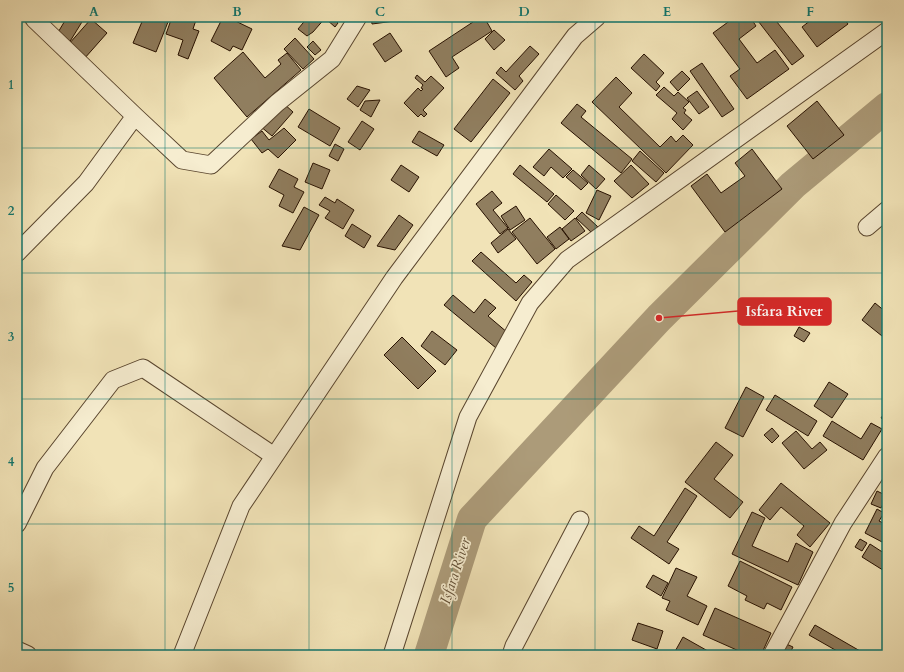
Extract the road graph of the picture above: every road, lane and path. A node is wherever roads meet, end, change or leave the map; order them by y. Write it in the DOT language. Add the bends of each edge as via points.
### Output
graph roads {
  1 [pos="34,17"];
  2 [pos="358,17"];
  3 [pos="597,17"];
  4 [pos="887,31"];
  5 [pos="135,116"];
  6 [pos="887,210"];
  7 [pos="867,227"];
  8 [pos="17,253"];
  9 [pos="274,456"];
  10 [pos="887,456"];
  11 [pos="580,520"];
  12 [pos="17,524"];
  13 [pos="17,650"];
  14 [pos="28,655"];
  15 [pos="182,655"];
  16 [pos="392,655"];
  17 [pos="511,655"];
  18 [pos="772,655"];
  1 -- 5 [label="street"];
  2 -- 5 [label="street" via="332,60 277,103 211,165 182,160"];
  3 -- 9 [label="street" via="575,36 394,278"];
  4 -- 16 [label="street" via="567,260 530,303 468,416"];
  5 -- 8 [label="street" via="86,183"];
  6 -- 7 [label="street"];
  9 -- 12 [label="street" via="143,368 113,380 45,468"];
  9 -- 15 [label="street" via="241,506"];
  10 -- 18 [label="street" via="843,523"];
  11 -- 17 [label="street"];
  13 -- 14 [label="street"];
}
